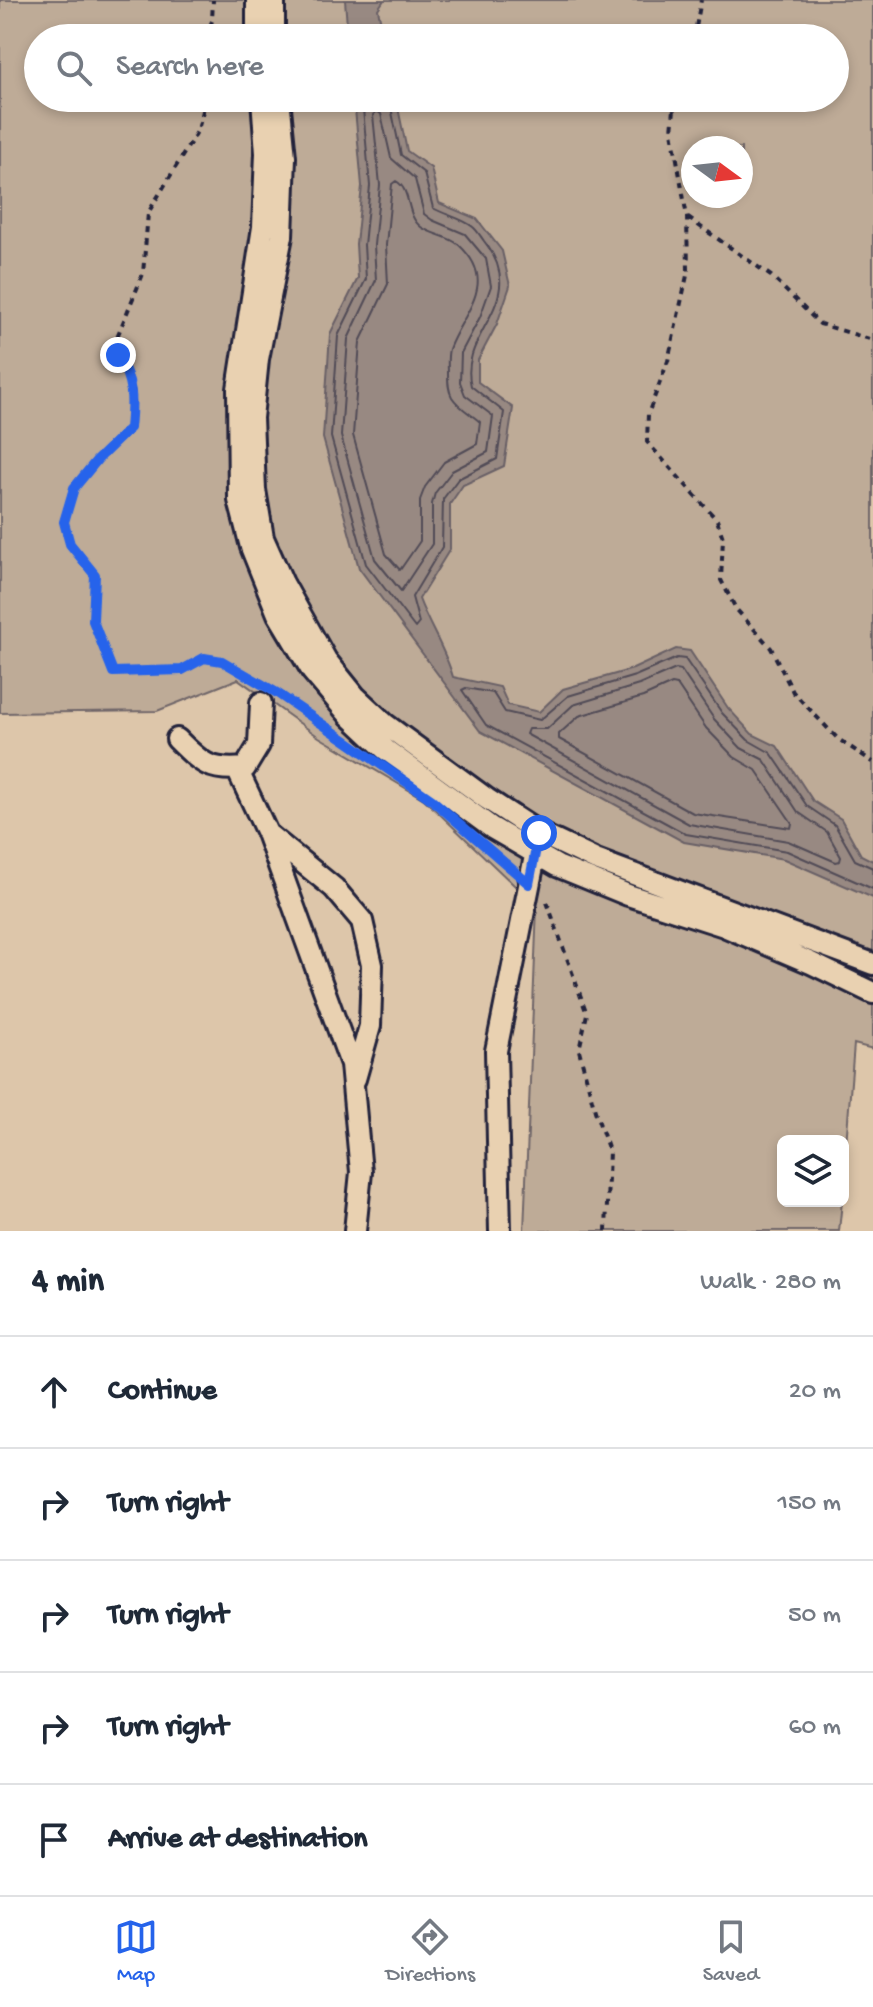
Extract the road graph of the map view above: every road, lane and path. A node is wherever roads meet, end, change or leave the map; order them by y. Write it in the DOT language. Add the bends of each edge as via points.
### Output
graph roads {
  1 [pos="213,0"];
  2 [pos="257,0"];
  3 [pos="274,0"];
  4 [pos="701,0"];
  5 [pos="211,24"];
  6 [pos="257,24"];
  7 [pos="274,24"];
  8 [pos="697,24"];
  9 [pos="203,112"];
  10 [pos="263,112"];
  11 [pos="280,112"];
  12 [pos="674,112"];
  13 [pos="687,217"];
  14 [pos="873,340"];
  15 [pos="267,694"];
  16 [pos="337,733"];
  17 [pos="177,739"];
  18 [pos="873,762"];
  19 [pos="237,769"];
  20 [pos="267,833"];
  21 [pos="537,843"];
  22 [pos="496,856"];
  23 [pos="529,884"];
  24 [pos="873,964"];
  25 [pos="873,993"];
  26 [pos="354,1083"];
  27 [pos="355,1231"];
  28 [pos="500,1231"];
  29 [pos="606,1231"];
  1 -- 5 [label="path"];
  2 -- 6 [label="street"];
  3 -- 7 [label="street"];
  4 -- 8 [label="path"];
  9 -- 15 [label="path" via="198,130 148,213 143,274 117,337 118,355 133,392 130,428 74,488 64,522 70,544 95,575 93,621 113,672 182,670 204,658 222,661"];
  10 -- 21 [label="street" via="263,227 238,389 239,500 251,547 285,626 312,671 350,716 468,811"];
  11 -- 21 [label="street" via="285,157 282,236 252,418 263,538 326,660 355,696"];
  12 -- 13 [label="path" via="672,131"];
  13 -- 14 [label="path" via="771,276 820,324"];
  13 -- 18 [label="path" via="688,271 668,361 648,414 647,442 717,520 723,538 721,580 736,609 771,648 793,692 838,739"];
  15 -- 16 [label="path"];
  15 -- 19 [label="street" via="259,745 245,768"];
  17 -- 19 [label="street" via="200,762"];
  19 -- 20 [label="street"];
  20 -- 26 [label="street"];
  20 -- 26 [label="street" via="334,888 362,921 372,965 370,1026"];
  21 -- 23 [label="street"];
  21 -- 24 [label="street"];
  21 -- 25 [label="street" via="557,866 724,926"];
  22 -- 23 [label="path"];
  23 -- 28 [label="street" via="496,1051"];
  23 -- 29 [label="path" via="545,895 587,1014 579,1050 609,1151"];
  26 -- 27 [label="street" via="361,1172"];
}
